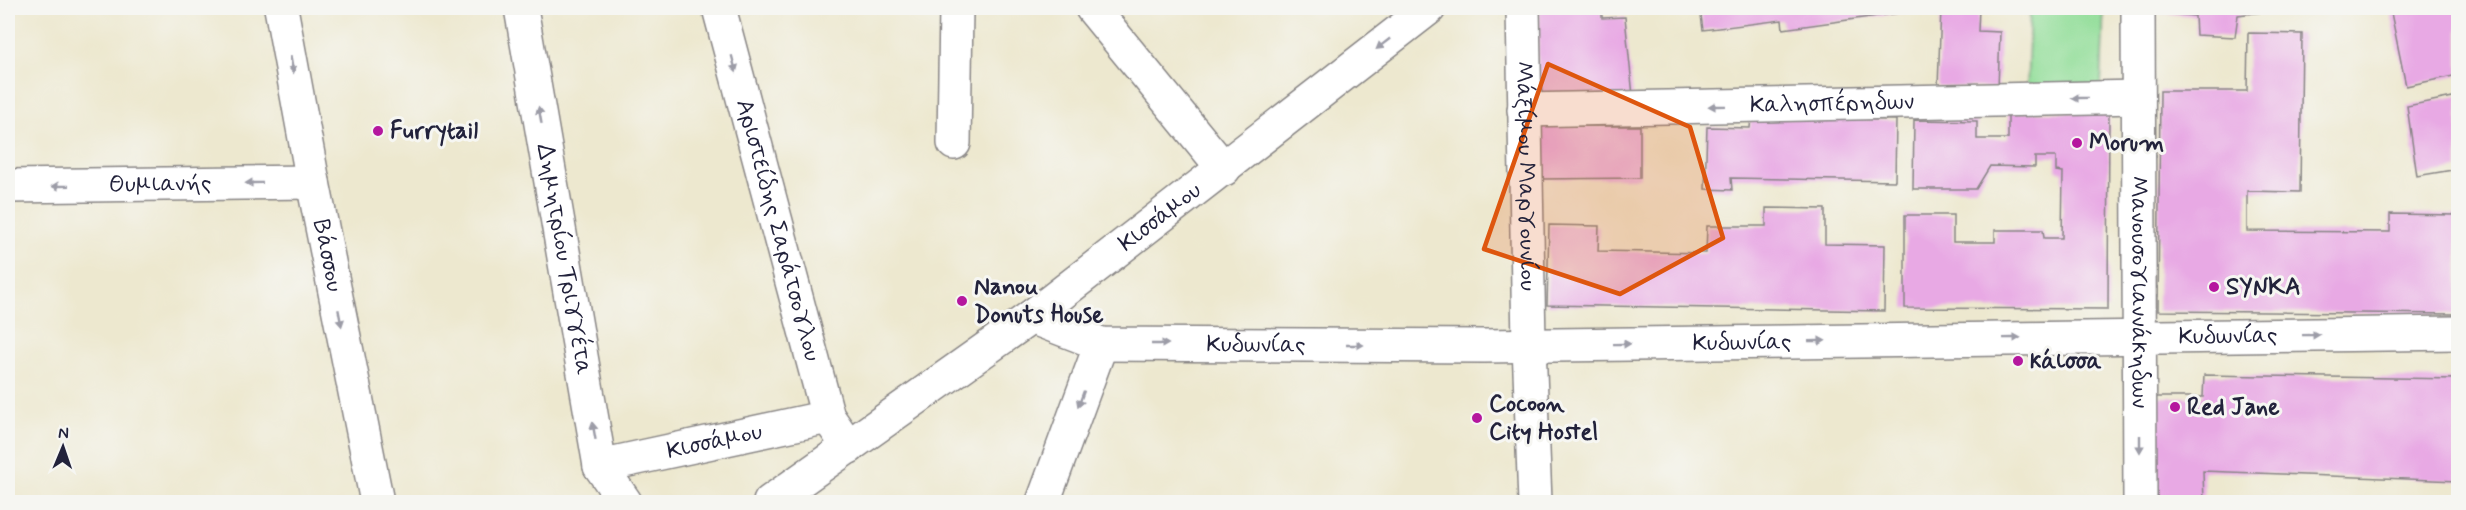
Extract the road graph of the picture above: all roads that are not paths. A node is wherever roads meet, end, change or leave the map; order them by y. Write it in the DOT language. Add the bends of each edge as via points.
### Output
graph roads {
  1 [pos="281,8"];
  2 [pos="521,8"];
  3 [pos="718,8"];
  4 [pos="956,8"];
  5 [pos="1092,8"];
  6 [pos="1429,8"];
  7 [pos="1523,8"];
  8 [pos="2138,8"];
  9 [pos="2138,97"];
  10 [pos="1524,110"];
  11 [pos="954,143"];
  12 [pos="1224,169"];
  13 [pos="313,182"];
  14 [pos="8,186"];
  15 [pos="1031,317"];
  16 [pos="2458,333"];
  17 [pos="2139,338"];
  18 [pos="1101,344"];
  19 [pos="1529,345"];
  20 [pos="828,417"];
  21 [pos="849,447"];
  22 [pos="600,466"];
  23 [pos="376,502"];
  24 [pos="625,502"];
  25 [pos="770,502"];
  26 [pos="1043,502"];
  27 [pos="1535,502"];
  28 [pos="2140,502"];
  1 -- 13 [label="street, Βάσσου, one-way"];
  22 -- 2 [label="street, Δημητρίου Τριγγέτα, one-way"];
  3 -- 20 [label="street, Αριστείδης Σαράτσογλου, one-way"];
  4 -- 11 [label="street"];
  5 -- 12 [label="street"];
  6 -- 12 [label="street, Κισσάμου, one-way"];
  7 -- 10 [label="street, Μάξίμου Mαργουνίου"];
  8 -- 9 [label="street, Μανουσογιαννάκηδων"];
  9 -- 10 [label="street, Καλησπέρηδων, one-way"];
  9 -- 17 [label="street, Μανουσογιαννάκηδων"];
  10 -- 19 [label="street, Μάξίμου Mαργουνίου"];
  12 -- 15 [label="street, Κισσάμου"];
  13 -- 14 [label="street, Θυμιανής, one-way"];
  13 -- 23 [label="street, Βάσσου, one-way"];
  15 -- 18 [label="street, Κυδωνίας"];
  15 -- 21 [label="street, Κισσάμου"];
  17 -- 16 [label="street, Κυδωνίας, one-way"];
  19 -- 17 [label="street, Κυδωνίας, one-way"];
  17 -- 28 [label="street, Μανουσογιαννάκηδων, one-way"];
  18 -- 19 [label="street, Κυδωνίας, one-way"];
  18 -- 26 [label="street, one-way"];
  19 -- 27 [label="street, Μάξίμου Mαργουνίου"];
  20 -- 21 [label="street, Αριστείδης Σαράτσογλου"];
  20 -- 22 [label="street, Κισσάμου"];
  21 -- 25 [label="street, Κισσάμου"];
  22 -- 24 [label="street, Δημητρίου Τριγγέτα"];
}
